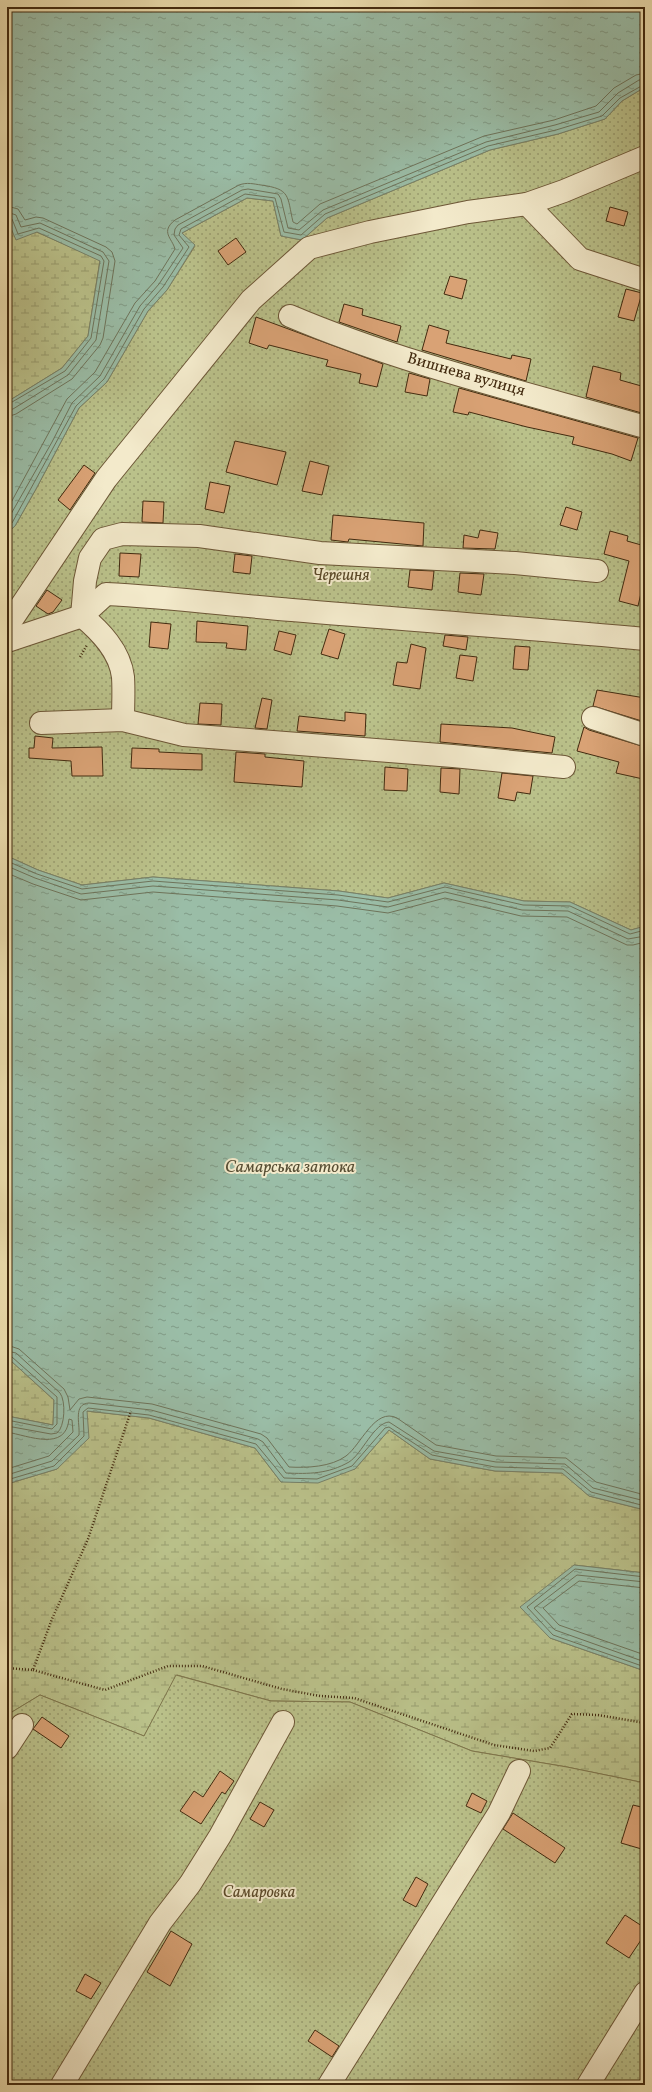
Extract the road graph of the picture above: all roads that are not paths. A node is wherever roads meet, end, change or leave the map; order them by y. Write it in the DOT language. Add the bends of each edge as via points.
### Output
graph roads {
  1 [pos="645,157"];
  2 [pos="527,204"];
  3 [pos="645,280"];
  4 [pos="290,316"];
  5 [pos="645,427"];
  6 [pos="598,571"];
  7 [pos="82,616"];
  8 [pos="7,627"];
  9 [pos="645,639"];
  10 [pos="7,641"];
  11 [pos="593,718"];
  12 [pos="123,720"];
  13 [pos="41,723"];
  14 [pos="645,735"];
  15 [pos="564,767"];
  16 [pos="283,1722"];
  17 [pos="22,1725"];
  18 [pos="7,1748"];
  19 [pos="519,1771"];
  20 [pos="645,1993"];
  21 [pos="62,2085"];
  22 [pos="329,2085"];
  23 [pos="588,2085"];
  1 -- 2 [label="street"];
  2 -- 3 [label="street" via="580,259"];
  2 -- 8 [label="street" via="468,212 370,232 309,248 251,300 106,479"];
  4 -- 5 [label="street, Вишнева вулиця" via="338,336"];
  6 -- 7 [label="street" via="514,562 320,554 199,536 122,534 103,540 90,558"];
  7 -- 9 [label="street" via="106,594"];
  7 -- 10 [label="street"];
  7 -- 12 [label="street" via="98,630 115,653 123,675"];
  11 -- 14 [label="street"];
  12 -- 13 [label="street"];
  12 -- 15 [label="street" via="184,735"];
  16 -- 21 [label="street" via="220,1836 190,1884 160,1923"];
  17 -- 18 [label="street"];
  19 -- 22 [label="street" via="499,1813"];
  20 -- 23 [label="street"];
}
